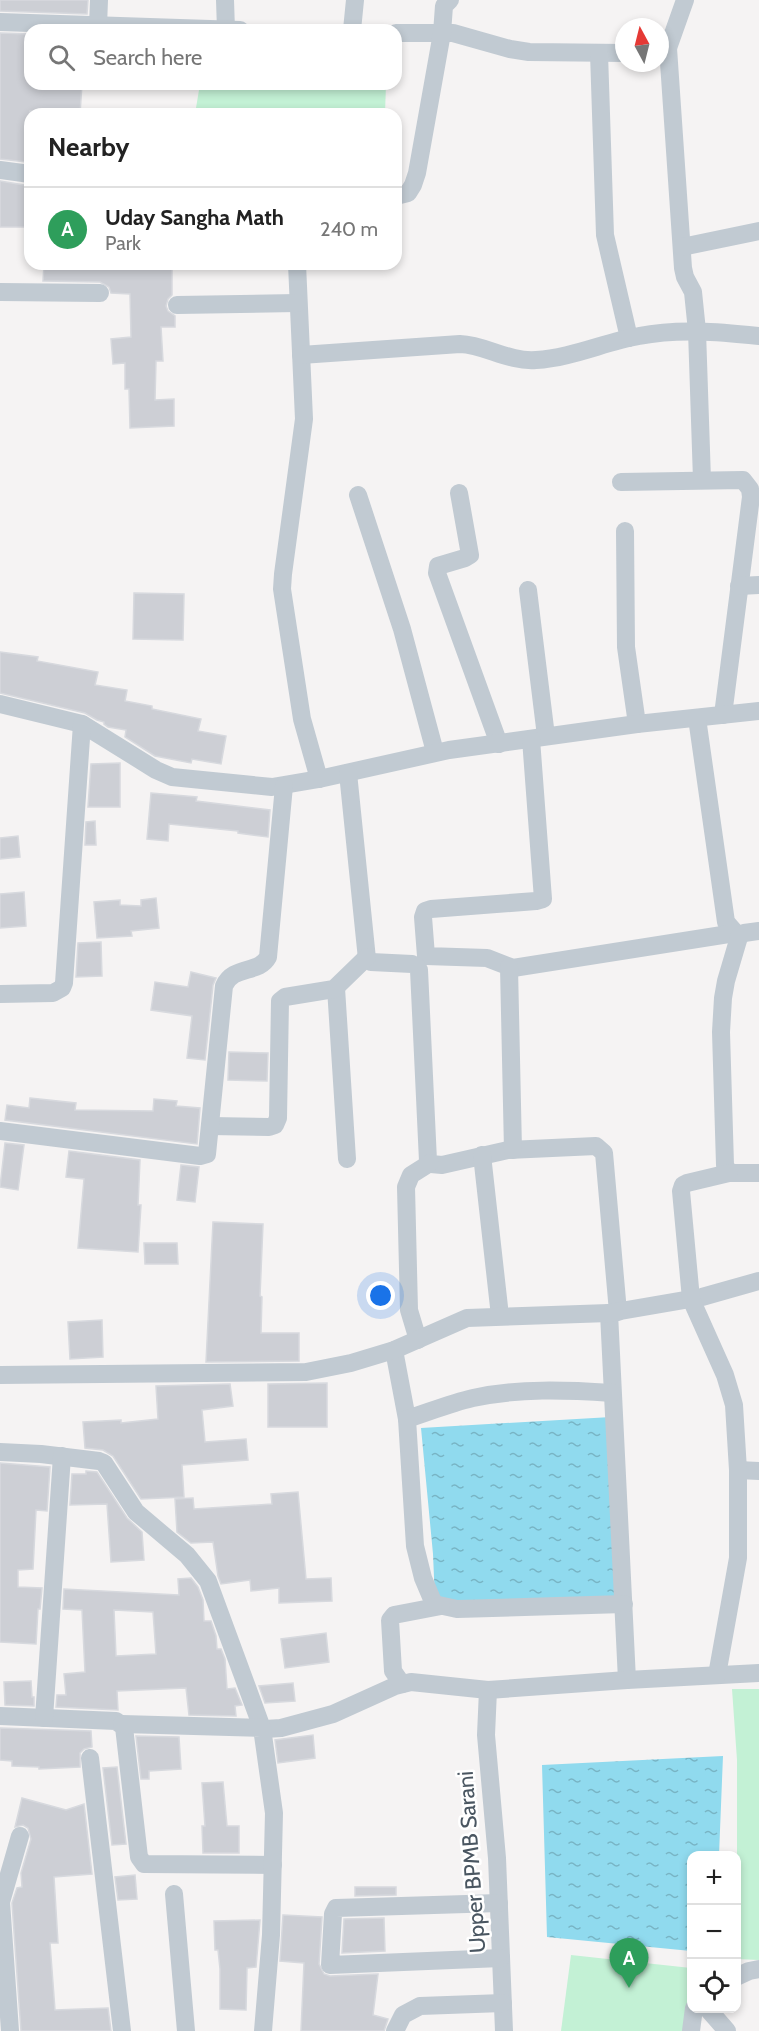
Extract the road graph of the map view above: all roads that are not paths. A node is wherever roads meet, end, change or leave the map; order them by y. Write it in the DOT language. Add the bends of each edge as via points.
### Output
graph roads {
  1 [pos="99,0"];
  2 [pos="225,0"];
  3 [pos="355,0"];
  4 [pos="450,0"];
  5 [pos="685,0"];
  6 [pos="0,22"];
  7 [pos="49,24"];
  8 [pos="98,24"];
  9 [pos="226,24"];
  10 [pos="353,24"];
  11 [pos="402,33"];
  12 [pos="442,33"];
  13 [pos="669,38"];
  14 [pos="599,53"];
  15 [pos="615,53"];
  16 [pos="666,72"];
  17 [pos="0,170"];
  18 [pos="24,173"];
  19 [pos="402,194"];
  20 [pos="759,231"];
  21 [pos="682,247"];
  22 [pos="297,270"];
  23 [pos="0,291"];
  24 [pos="100,293"];
  25 [pos="297,303"];
  26 [pos="177,305"];
  27 [pos="697,331"];
  28 [pos="759,336"];
  29 [pos="629,338"];
  30 [pos="301,354"];
  31 [pos="702,480"];
  32 [pos="621,482"];
  33 [pos="459,493"];
  34 [pos="358,495"];
  35 [pos="625,531"];
  36 [pos="759,585"];
  37 [pos="739,586"];
  38 [pos="528,590"];
  39 [pos="0,704"];
  40 [pos="759,711"];
  41 [pos="723,715"];
  42 [pos="697,718"];
  43 [pos="82,724"];
  44 [pos="638,724"];
  45 [pos="538,737"];
  46 [pos="499,744"];
  47 [pos="435,752"];
  48 [pos="348,773"];
  49 [pos="319,779"];
  50 [pos="284,786"];
  51 [pos="759,931"];
  52 [pos="737,935"];
  53 [pos="367,957"];
  54 [pos="509,967"];
  55 [pos="336,988"];
  56 [pos="0,994"];
  57 [pos="210,1125"];
  58 [pos="0,1131"];
  59 [pos="513,1150"];
  60 [pos="482,1155"];
  61 [pos="347,1160"];
  62 [pos="430,1163"];
  63 [pos="729,1173"];
  64 [pos="759,1173"];
  65 [pos="759,1281"];
  66 [pos="691,1299"];
  67 [pos="613,1312"];
  68 [pos="500,1316"];
  69 [pos="418,1340"];
  70 [pos="394,1350"];
  71 [pos="0,1374"];
  72 [pos="612,1393"];
  73 [pos="407,1419"];
  74 [pos="0,1452"];
  75 [pos="62,1456"];
  76 [pos="738,1470"];
  77 [pos="759,1471"];
  78 [pos="624,1604"];
  79 [pos="441,1606"];
  80 [pos="759,1673"];
  81 [pos="717,1675"];
  82 [pos="627,1680"];
  83 [pos="402,1684"];
  84 [pos="488,1690"];
  85 [pos="0,1716"];
  86 [pos="44,1718"];
  87 [pos="122,1724"];
  88 [pos="262,1728"];
  89 [pos="90,1758"];
  90 [pos="20,1836"];
  91 [pos="273,1865"];
  92 [pos="3,1883"];
  93 [pos="174,1894"];
  94 [pos="499,1903"];
  95 [pos="501,1958"];
  96 [pos="759,1969"];
  97 [pos="741,1975"];
  98 [pos="503,2003"];
  99 [pos="693,2013"];
  100 [pos="711,2013"];
  101 [pos="10,2031"];
  102 [pos="122,2031"];
  103 [pos="186,2031"];
  104 [pos="263,2031"];
  105 [pos="396,2031"];
  106 [pos="504,2031"];
  107 [pos="690,2031"];
  108 [pos="727,2031"];
  1 -- 8 [label="street"];
  2 -- 9 [label="street"];
  3 -- 10 [label="street"];
  4 -- 12 [label="street" via="444,6"];
  5 -- 13 [label="street"];
  6 -- 7 [label="street"];
  11 -- 12 [label="street"];
  12 -- 14 [label="street" via="529,52"];
  12 -- 19 [label="street" via="417,173 408,193"];
  14 -- 15 [label="street"];
  14 -- 29 [label="street" via="605,235"];
  16 -- 21 [label="street"];
  17 -- 18 [label="street"];
  20 -- 21 [label="street"];
  21 -- 27 [label="street" via="683,272 693,292"];
  22 -- 25 [label="street"];
  23 -- 24 [label="street"];
  25 -- 26 [label="street"];
  25 -- 30 [label="street"];
  27 -- 28 [label="street"];
  27 -- 29 [label="street"];
  27 -- 31 [label="street"];
  29 -- 30 [label="street" via="538,360 511,358 472,344"];
  30 -- 49 [label="street" via="304,419 282,589 302,719"];
  31 -- 32 [label="street"];
  31 -- 37 [label="street" via="743,480 750,489"];
  33 -- 46 [label="street" via="470,555 438,566 437,573"];
  34 -- 47 [label="street" via="402,628"];
  35 -- 44 [label="street" via="626,646"];
  36 -- 37 [label="street"];
  37 -- 41 [label="street"];
  38 -- 45 [label="street"];
  39 -- 43 [label="street"];
  40 -- 41 [label="street"];
  41 -- 42 [label="street"];
  42 -- 44 [label="street"];
  42 -- 52 [label="street" via="726,922"];
  43 -- 50 [label="street" via="172,777"];
  43 -- 56 [label="street" via="64,983 53,993"];
  44 -- 45 [label="street"];
  45 -- 46 [label="street"];
  45 -- 54 [label="street" via="543,899 431,909 423,916 426,956 481,958"];
  46 -- 47 [label="street"];
  47 -- 48 [label="street"];
  48 -- 49 [label="street"];
  48 -- 53 [label="street"];
  49 -- 50 [label="street"];
  50 -- 57 [label="street" via="268,957 263,964 229,976 224,986"];
  51 -- 52 [label="street"];
  52 -- 54 [label="street"];
  52 -- 63 [label="street" via="724,989 722,1021 725,1165"];
  53 -- 55 [label="street"];
  53 -- 62 [label="street" via="371,962 412,964 419,970"];
  54 -- 59 [label="street"];
  55 -- 57 [label="street" via="280,1001 275,1125"];
  55 -- 61 [label="street"];
  57 -- 58 [label="street" via="207,1154 200,1156"];
  59 -- 60 [label="street"];
  59 -- 67 [label="street" via="596,1146 604,1153"];
  60 -- 62 [label="street" via="442,1165"];
  60 -- 68 [label="street"];
  62 -- 69 [label="street" via="411,1175 406,1187 410,1310"];
  63 -- 64 [label="street"];
  63 -- 66 [label="street" via="681,1187"];
  65 -- 66 [label="street"];
  66 -- 67 [label="street"];
  66 -- 76 [label="street" via="733,1397"];
  67 -- 68 [label="street"];
  67 -- 72 [label="street"];
  68 -- 69 [label="street" via="468,1318"];
  69 -- 70 [label="street"];
  70 -- 71 [label="street" via="306,1372"];
  70 -- 73 [label="street"];
  72 -- 73 [label="street" via="519,1391 473,1398"];
  72 -- 78 [label="street"];
  73 -- 79 [label="street" via="415,1546 434,1604"];
  74 -- 75 [label="street"];
  75 -- 86 [label="street"];
  75 -- 88 [label="street" via="104,1463 136,1512 187,1555 208,1581"];
  76 -- 77 [label="street"];
  76 -- 81 [label="street" via="738,1558"];
  78 -- 79 [label="street" via="457,1609"];
  78 -- 82 [label="street"];
  79 -- 83 [label="street" via="393,1615 390,1620 393,1671"];
  80 -- 81 [label="street"];
  81 -- 82 [label="street"];
  82 -- 84 [label="street"];
  83 -- 84 [label="street"];
  83 -- 88 [label="street" via="333,1714 281,1728"];
  84 -- 94 [label="street, Upper BPMB Sarani" via="486,1735"];
  85 -- 86 [label="street"];
  86 -- 87 [label="street"];
  87 -- 88 [label="street"];
  87 -- 91 [label="street" via="142,1862"];
  88 -- 91 [label="street" via="274,1813"];
  89 -- 102 [label="street"];
  90 -- 92 [label="street"];
  91 -- 104 [label="street"];
  92 -- 101 [label="street"];
  93 -- 103 [label="street"];
  94 -- 95 [label="street, Upper BPMB Sarani"];
  94 -- 95 [label="street" via="336,1908 330,1965"];
  95 -- 98 [label="street, Upper BPMB Sarani"];
  96 -- 97 [label="street"];
  98 -- 105 [label="street" via="420,2007 403,2015"];
  98 -- 106 [label="street, Upper BPMB Sarani"];
  99 -- 107 [label="street"];
  100 -- 108 [label="street"];
}
